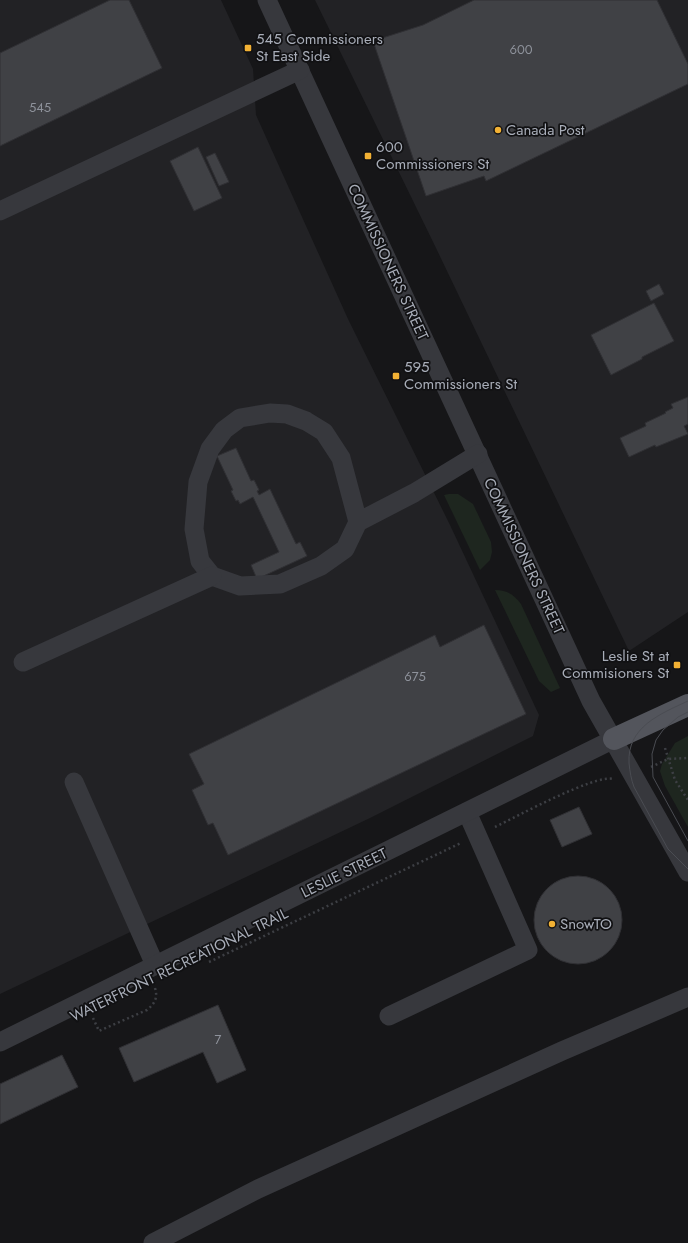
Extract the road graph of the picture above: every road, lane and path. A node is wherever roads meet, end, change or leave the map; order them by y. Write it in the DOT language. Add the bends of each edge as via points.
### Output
graph roads {
  1 [pos="267,0"];
  2 [pos="300,70"];
  3 [pos="0,211"];
  4 [pos="478,454"];
  5 [pos="358,522"];
  6 [pos="212,576"];
  7 [pos="24,662"];
  8 [pos="688,705"];
  9 [pos="614,739"];
  10 [pos="665,748"];
  11 [pos="688,758"];
  12 [pos="668,759"];
  13 [pos="608,778"];
  14 [pos="74,782"];
  15 [pos="688,800"];
  16 [pos="467,812"];
  17 [pos="477,835"];
  18 [pos="688,872"];
  19 [pos="155,965"];
  20 [pos="204,965"];
  21 [pos="162,985"];
  22 [pos="155,988"];
  23 [pos="148,991"];
  24 [pos="688,997"];
  25 [pos="100,1015"];
  26 [pos="389,1016"];
  27 [pos="93,1018"];
  28 [pos="86,1022"];
  29 [pos="0,1042"];
  30 [pos="153,1243"];
  1 -- 2 [label="street, COMMISSIONERS STREET"];
  2 -- 3 [label="street"];
  2 -- 4 [label="street, COMMISSIONERS STREET"];
  4 -- 5 [label="street" via="426,486"];
  4 -- 9 [label="street, COMMISSIONERS STREET" via="591,701"];
  5 -- 6 [label="street" via="345,549 321,566 280,584 240,586"];
  5 -- 6 [label="street" via="341,458 324,432 287,414 270,413 240,418 224,430 210,449 198,482 194,529 200,561"];
  6 -- 7 [label="street"];
  8 -- 9 [label="main road, LESLIE STREET"];
  9 -- 16 [label="street, LESLIE STREET"];
  9 -- 18 [label="street, COMMISSIONERS STREET"];
  10 -- 12 [label="path"];
  11 -- 12 [label="path"];
  12 -- 15 [label="path" via="675,780"];
  13 -- 17 [label="path, WATERFRONT RECREATIONAL TRAIL" via="588,783"];
  14 -- 19 [label="street"];
  16 -- 17 [label="street"];
  16 -- 19 [label="street, LESLIE STREET"];
  17 -- 20 [label="path, WATERFRONT RECREATIONAL TRAIL"];
  17 -- 26 [label="street" via="528,950"];
  19 -- 29 [label="street, LESLIE STREET"];
  21 -- 22 [label="path, WATERFRONT RECREATIONAL TRAIL"];
  22 -- 23 [label="path, WATERFRONT RECREATIONAL TRAIL"];
  22 -- 27 [label="path" via="156,999 147,1010 100,1031"];
  24 -- 30 [label="street" via="555,1054 258,1189"];
  25 -- 27 [label="path, WATERFRONT RECREATIONAL TRAIL"];
  27 -- 28 [label="path, WATERFRONT RECREATIONAL TRAIL"];
}
